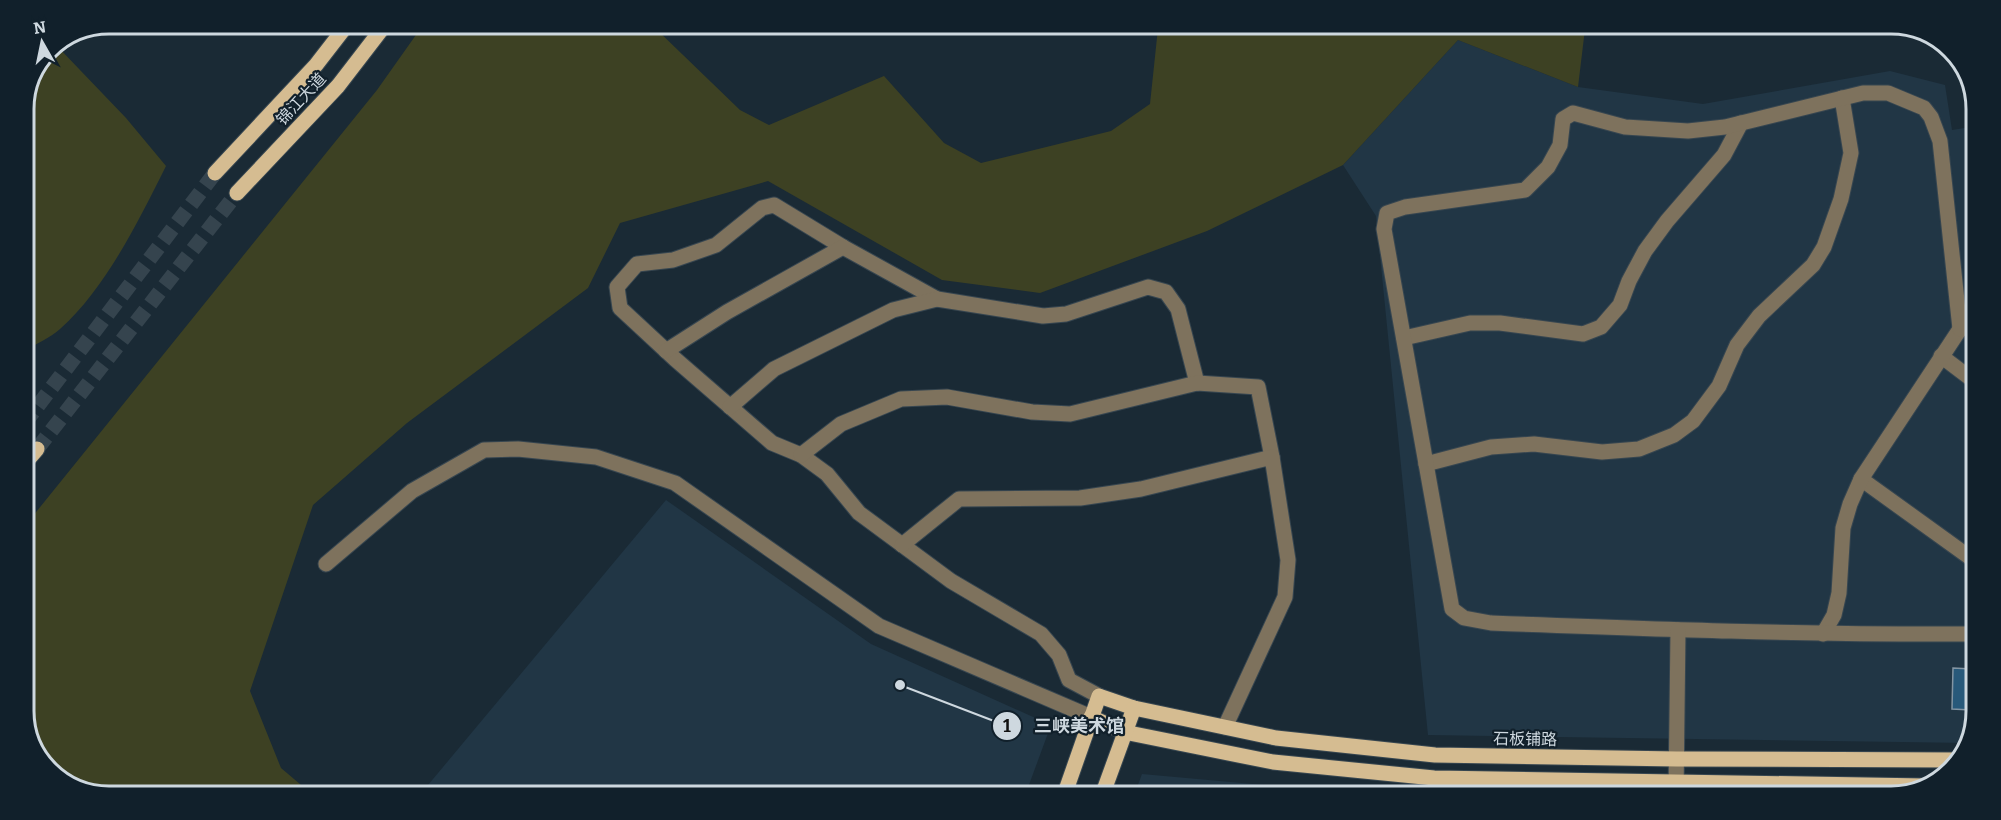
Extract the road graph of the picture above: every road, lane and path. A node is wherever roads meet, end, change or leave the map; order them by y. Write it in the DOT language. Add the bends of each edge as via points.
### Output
graph roads {
  1 [pos="339,34"];
  2 [pos="378,34"];
  3 [pos="1842,98"];
  4 [pos="1741,123"];
  5 [pos="215,173"];
  6 [pos="237,193"];
  7 [pos="843,247"];
  8 [pos="937,299"];
  9 [pos="1966,320"];
  10 [pos="1966,328"];
  11 [pos="1404,339"];
  12 [pos="666,351"];
  13 [pos="1941,356"];
  14 [pos="1966,375"];
  15 [pos="1197,382"];
  16 [pos="730,407"];
  17 [pos="37,449"];
  18 [pos="35,451"];
  19 [pos="801,455"];
  20 [pos="1272,457"];
  21 [pos="1426,464"];
  22 [pos="1861,479"];
  23 [pos="902,545"];
  24 [pos="1966,555"];
  25 [pos="326,564"];
  26 [pos="1678,630"];
  27 [pos="1823,634"];
  28 [pos="1966,634"];
  29 [pos="1099,696"];
  30 [pos="1134,708"];
  31 [pos="1091,717"];
  32 [pos="1225,727"];
  33 [pos="1124,732"];
  34 [pos="1677,759"];
  35 [pos="1947,760"];
  36 [pos="1067,786"];
  37 [pos="1105,786"];
  38 [pos="1611,786"];
  39 [pos="1677,786"];
  1 -- 5 [label="main road, 锦江大道" via="316,65"];
  2 -- 6 [label="main road, 锦江大道" via="338,86"];
  3 -- 4 [label="street"];
  3 -- 9 [label="street" via="1888,93 1924,108 1931,117 1940,141"];
  3 -- 21 [label="street" via="1851,153 1841,199 1824,247 1813,264 1759,316 1737,345 1719,386 1693,421 1674,435 1639,449 1602,452 1534,444 1491,447"];
  4 -- 11 [label="street" via="1724,155 1645,251 1620,305 1601,327 1583,334 1470,323"];
  4 -- 11 [label="street" via="1688,131 1625,127 1573,114 1563,119 1560,145 1548,167 1525,190 1387,213 1384,229"];
  7 -- 8 [label="street"];
  7 -- 12 [label="street"];
  7 -- 12 [label="street" via="774,205 762,208 716,245 673,260 637,264 617,287 620,308"];
  8 -- 15 [label="street" via="1043,316 1066,314 1148,287 1166,292 1178,309"];
  8 -- 16 [label="street" via="893,310 774,369"];
  10 -- 13 [label="street"];
  11 -- 21 [label="street"];
  12 -- 16 [label="street"];
  13 -- 14 [label="street"];
  13 -- 22 [label="street"];
  15 -- 19 [label="street" via="1070,414 1032,412 947,397 902,399 841,424"];
  15 -- 20 [label="street" via="1258,387"];
  16 -- 19 [label="street" via="772,443"];
  17 -- 18 [label="main road"];
  19 -- 23 [label="street" via="827,474 858,513"];
  20 -- 23 [label="street" via="1141,489 1080,498 959,499"];
  20 -- 32 [label="street" via="1288,560 1285,597"];
  21 -- 26 [label="street" via="1452,609 1464,618 1491,623"];
  22 -- 24 [label="street"];
  22 -- 27 [label="street" via="1843,528 1834,615"];
  23 -- 29 [label="street" via="951,582 1041,634 1059,655 1069,680"];
  25 -- 31 [label="street" via="412,490 484,450 518,449 596,457 675,483 879,626"];
  26 -- 27 [label="street"];
  26 -- 34 [label="street"];
  27 -- 28 [label="street"];
  29 -- 30 [label="main road, 石板铺路"];
  29 -- 31 [label="main road"];
  30 -- 32 [label="main road, 石板铺路"];
  30 -- 33 [label="main road"];
  31 -- 33 [label="main road"];
  31 -- 36 [label="main road"];
  32 -- 34 [label="main road, 石板铺路" via="1276,738 1435,755"];
  33 -- 37 [label="main road"];
  33 -- 38 [label="main road" via="1273,762 1434,778"];
  34 -- 35 [label="main road, 石板铺路"];
  34 -- 39 [label="street"];
}
